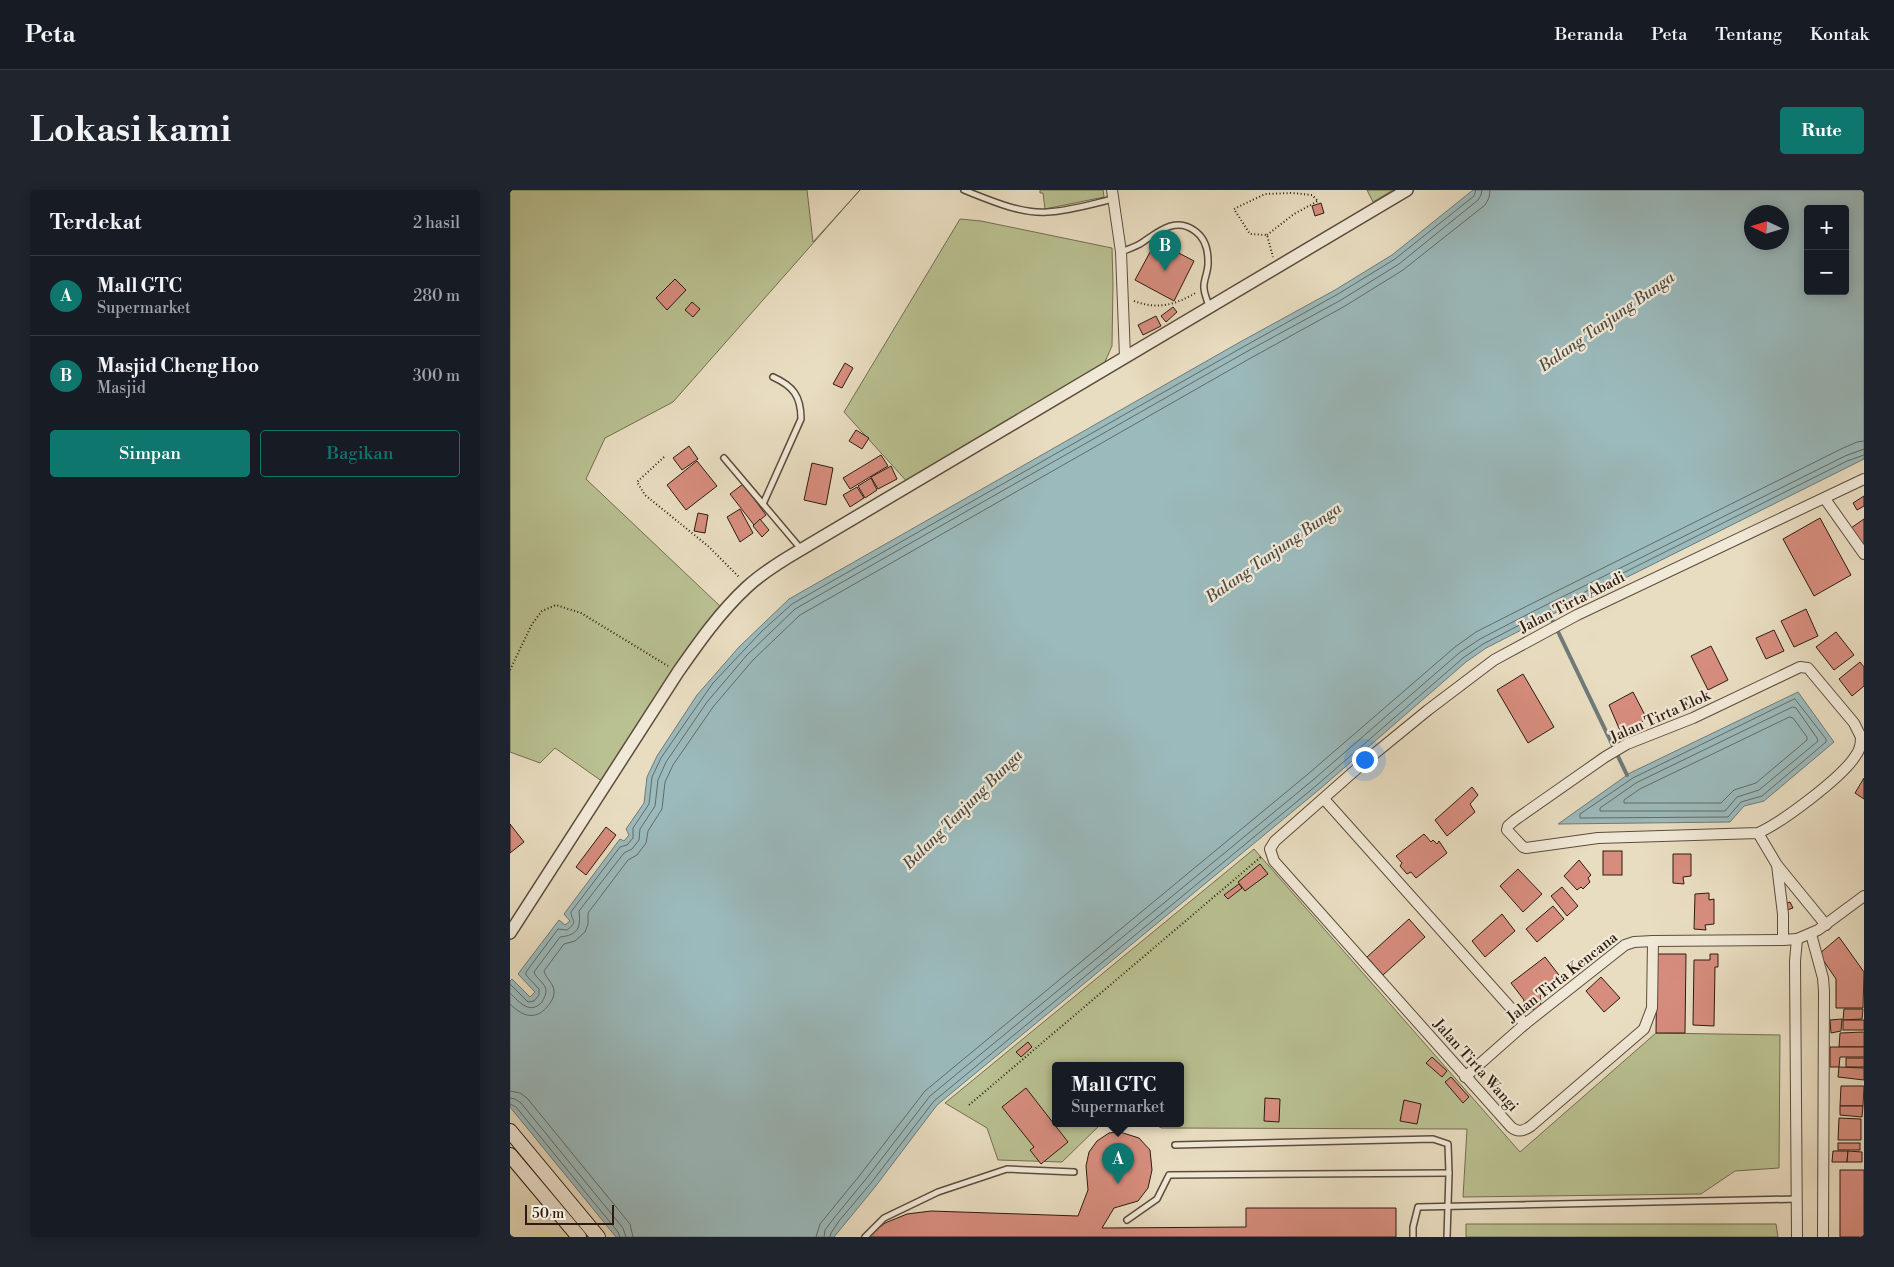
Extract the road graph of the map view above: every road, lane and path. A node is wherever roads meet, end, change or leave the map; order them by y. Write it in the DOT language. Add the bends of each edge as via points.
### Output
graph roads {
  1 [pos="964,190"];
  2 [pos="1407,190"];
  3 [pos="1112,195"];
  4 [pos="1267,235"];
  5 [pos="1121,252"];
  6 [pos="1276,266"];
  7 [pos="1204,288"];
  8 [pos="1122,296"];
  9 [pos="1209,307"];
  10 [pos="1125,357"];
  11 [pos="773,376"];
  12 [pos="664,457"];
  13 [pos="724,458"];
  14 [pos="1864,479"];
  15 [pos="1825,499"];
  16 [pos="763,504"];
  17 [pos="802,549"];
  18 [pos="1864,554"];
  19 [pos="748,586"];
  20 [pos="510,670"];
  21 [pos="678,672"];
  22 [pos="1324,799"];
  23 [pos="1758,833"];
  24 [pos="1270,849"];
  25 [pos="1777,865"];
  26 [pos="1864,896"];
  27 [pos="1826,925"];
  28 [pos="510,933"];
  29 [pos="1811,934"];
  30 [pos="1797,939"];
  31 [pos="1783,940"];
  32 [pos="1653,941"];
  33 [pos="1524,1024"];
  34 [pos="1465,1077"];
  35 [pos="968,1105"];
  36 [pos="510,1131"];
  37 [pos="1175,1145"];
  38 [pos="510,1155"];
  39 [pos="1074,1172"];
  40 [pos="1449,1173"];
  41 [pos="1797,1199"];
  42 [pos="1448,1206"];
  43 [pos="1127,1220"];
  44 [pos="579,1237"];
  45 [pos="598,1237"];
  46 [pos="865,1237"];
  47 [pos="1412,1237"];
  48 [pos="1447,1237"];
  49 [pos="1797,1237"];
  50 [pos="1823,1237"];
  1 -- 3 [label="lane" via="997,203 1047,212"];
  2 -- 6 [label="street"];
  3 -- 5 [label="street"];
  4 -- 4 [label="path" via="1294,214 1318,201 1312,195 1265,194 1234,209 1250,234"];
  4 -- 6 [label="path"];
  5 -- 7 [label="lane" via="1142,243 1163,228 1182,225 1192,228 1200,234 1208,253"];
  5 -- 8 [label="street"];
  6 -- 9 [label="street"];
  7 -- 8 [label="path" via="1184,301 1162,307 1144,305"];
  7 -- 9 [label="lane"];
  8 -- 10 [label="street"];
  9 -- 10 [label="street"];
  10 -- 17 [label="street"];
  11 -- 16 [label="lane" via="794,390 801,407 801,419"];
  12 -- 19 [label="path" via="637,482 645,495 708,546"];
  13 -- 16 [label="lane"];
  14 -- 15 [label="street, Jalan Tirta Abadi"];
  15 -- 18 [label="street"];
  15 -- 22 [label="street, Jalan Tirta Abadi" via="1577,615 1494,660 1368,759"];
  16 -- 17 [label="lane"];
  17 -- 19 [label="street"];
  19 -- 21 [label="street" via="705,634"];
  20 -- 21 [label="path" via="532,624 542,611 556,605 580,613"];
  21 -- 28 [label="street"];
  22 -- 24 [label="street, Jalan Tirta Abadi"];
  22 -- 33 [label="street"];
  23 -- 23 [label="street, Jalan Tirta Elok" via="1773,826 1828,784 1859,750 1861,737 1857,727 1808,668 1800,667 1692,718 1627,744 1510,824 1507,830 1526,848 1598,838"];
  23 -- 25 [label="street"];
  24 -- 34 [label="street, Jalan Tirta Wangi" via="1274,861"];
  24 -- 35 [label="path"];
  25 -- 27 [label="street"];
  25 -- 31 [label="street"];
  26 -- 27 [label="street, Jalan Tirta Kencana"];
  27 -- 29 [label="street, Jalan Tirta Kencana"];
  29 -- 30 [label="street, Jalan Tirta Kencana"];
  29 -- 50 [label="street" via="1824,991"];
  30 -- 31 [label="street, Jalan Tirta Kencana"];
  30 -- 41 [label="street"];
  31 -- 32 [label="street, Jalan Tirta Kencana"];
  32 -- 33 [label="street, Jalan Tirta Kencana" via="1634,942 1620,948"];
  32 -- 34 [label="street, Jalan Tirta Wangi" via="1652,1008 1644,1029 1531,1126 1522,1131 1513,1128"];
  33 -- 34 [label="street, Jalan Tirta Kencana"];
  36 -- 45 [label="main road"];
  37 -- 40 [label="lane" via="1433,1139 1448,1144"];
  38 -- 44 [label="main road"];
  39 -- 46 [label="lane" via="1007,1169 938,1192 884,1218"];
  40 -- 42 [label="lane"];
  40 -- 43 [label="lane" via="1169,1175 1157,1199"];
  41 -- 42 [label="lane"];
  41 -- 49 [label="street"];
  42 -- 47 [label="lane" via="1418,1208"];
  42 -- 48 [label="lane"];
}
